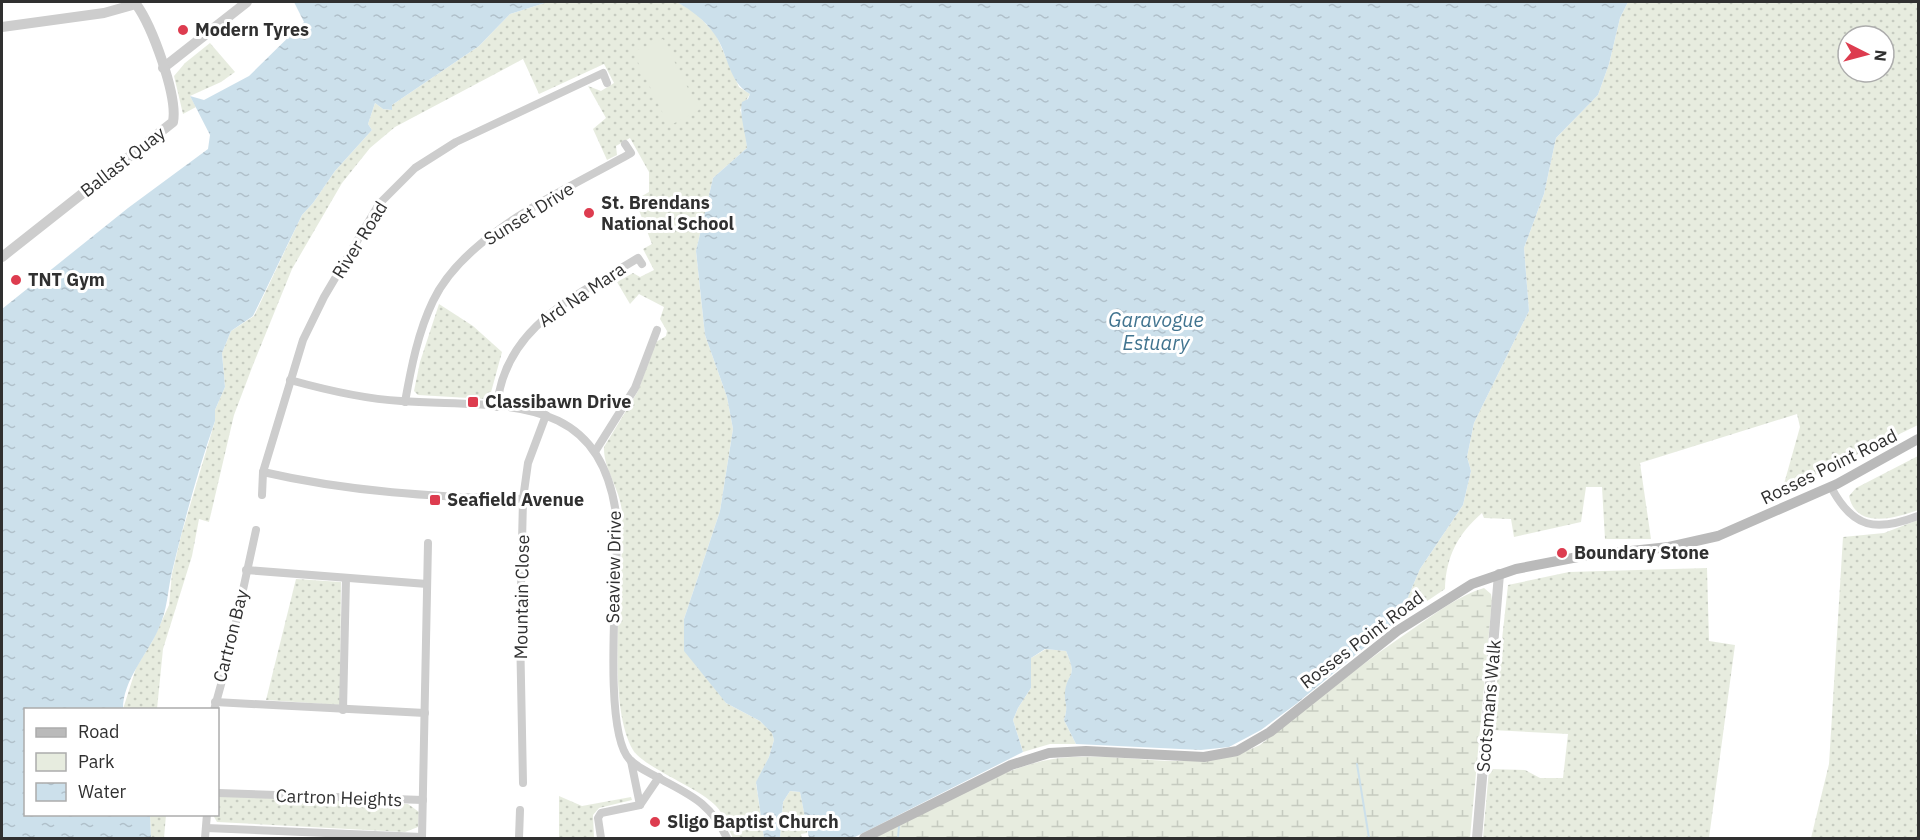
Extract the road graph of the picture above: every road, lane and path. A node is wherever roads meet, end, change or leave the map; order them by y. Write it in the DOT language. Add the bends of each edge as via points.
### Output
graph roads {
  1 [pos="247,2"];
  2 [pos="136,3"];
  3 [pos="2,27"];
  4 [pos="163,68"];
  5 [pos="607,83"];
  6 [pos="625,144"];
  7 [pos="2,257"];
  8 [pos="642,264"];
  9 [pos="657,330"];
  10 [pos="290,380"];
  11 [pos="405,402"];
  12 [pos="497,407"];
  13 [pos="546,415"];
  14 [pos="1918,440"];
  15 [pos="596,450"];
  16 [pos="263,472"];
  17 [pos="1831,487"];
  18 [pos="262,495"];
  19 [pos="523,499"];
  20 [pos="1918,516"];
  21 [pos="256,530"];
  22 [pos="429,543"];
  23 [pos="246,570"];
  24 [pos="1499,574"];
  25 [pos="346,578"];
  26 [pos="427,584"];
  27 [pos="214,706"];
  28 [pos="344,710"];
  29 [pos="425,713"];
  30 [pos="631,761"];
  31 [pos="659,777"];
  32 [pos="523,783"];
  33 [pos="219,794"];
  34 [pos="423,800"];
  35 [pos="640,805"];
  36 [pos="520,810"];
  37 [pos="207,816"];
  38 [pos="206,828"];
  39 [pos="348,836"];
  40 [pos="205,838"];
  41 [pos="422,838"];
  42 [pos="519,838"];
  43 [pos="602,838"];
  44 [pos="727,838"];
  45 [pos="864,838"];
  46 [pos="1477,838"];
  1 -- 4 [label="street"];
  2 -- 3 [label="street" via="104,13"];
  2 -- 4 [label="street, Ballast Quay" via="150,25"];
  4 -- 7 [label="street, Ballast Quay" via="173,104 173,122"];
  5 -- 10 [label="street, River Road" via="603,73 456,142 415,168 380,204 324,297 303,340"];
  6 -- 11 [label="street, Sunset Drive" via="631,153 504,225 468,253 433,300 411,366"];
  8 -- 12 [label="street, Ard Na Mara" via="638,258 543,319 514,351 499,386"];
  9 -- 15 [label="street" via="635,388"];
  10 -- 11 [label="street, Seaview Drive" via="340,394"];
  10 -- 16 [label="street, River Road"];
  11 -- 12 [label="street, Seaview Drive"];
  12 -- 13 [label="street, Seaview Drive"];
  13 -- 15 [label="street, Seaview Drive" via="581,434"];
  13 -- 19 [label="street, Mountain Close" via="528,463"];
  14 -- 17 [label="main road, Rosses Point Road"];
  15 -- 30 [label="street, Seaview Drive" via="615,498 618,521 614,686 620,731"];
  16 -- 18 [label="street, River Road"];
  16 -- 19 [label="street" via="370,492"];
  17 -- 20 [label="street" via="1846,511 1860,522 1881,527"];
  17 -- 24 [label="main road, Rosses Point Road" via="1703,541 1583,556"];
  19 -- 32 [label="street, Mountain Close"];
  21 -- 23 [label="street, Cartron Bay"];
  22 -- 26 [label="street"];
  23 -- 25 [label="street, Cartron Bay"];
  23 -- 27 [label="street, Cartron Bay"];
  24 -- 45 [label="main road, Rosses Point Road" via="1472,584 1396,631 1270,732 1237,751 1204,757 1049,753 1011,765"];
  24 -- 46 [label="street, Scotsmans Walk"];
  25 -- 26 [label="street, Cartron Bay"];
  25 -- 28 [label="street"];
  26 -- 29 [label="street"];
  27 -- 28 [label="street, Cartron Bay"];
  28 -- 29 [label="street, Cartron Bay"];
  29 -- 34 [label="street"];
  30 -- 31 [label="street"];
  30 -- 35 [label="street, Seaview Drive"];
  31 -- 35 [label="street"];
  31 -- 44 [label="street" via="709,808"];
  33 -- 34 [label="street, Cartron Heights"];
  34 -- 41 [label="street, Cartron Heights"];
  35 -- 43 [label="street" via="601,813 598,818"];
  36 -- 42 [label="street"];
  37 -- 38 [label="street"];
  38 -- 39 [label="street, Cartron Heights"];
  38 -- 40 [label="street"];
  39 -- 41 [label="street, Cartron Heights"];
}
